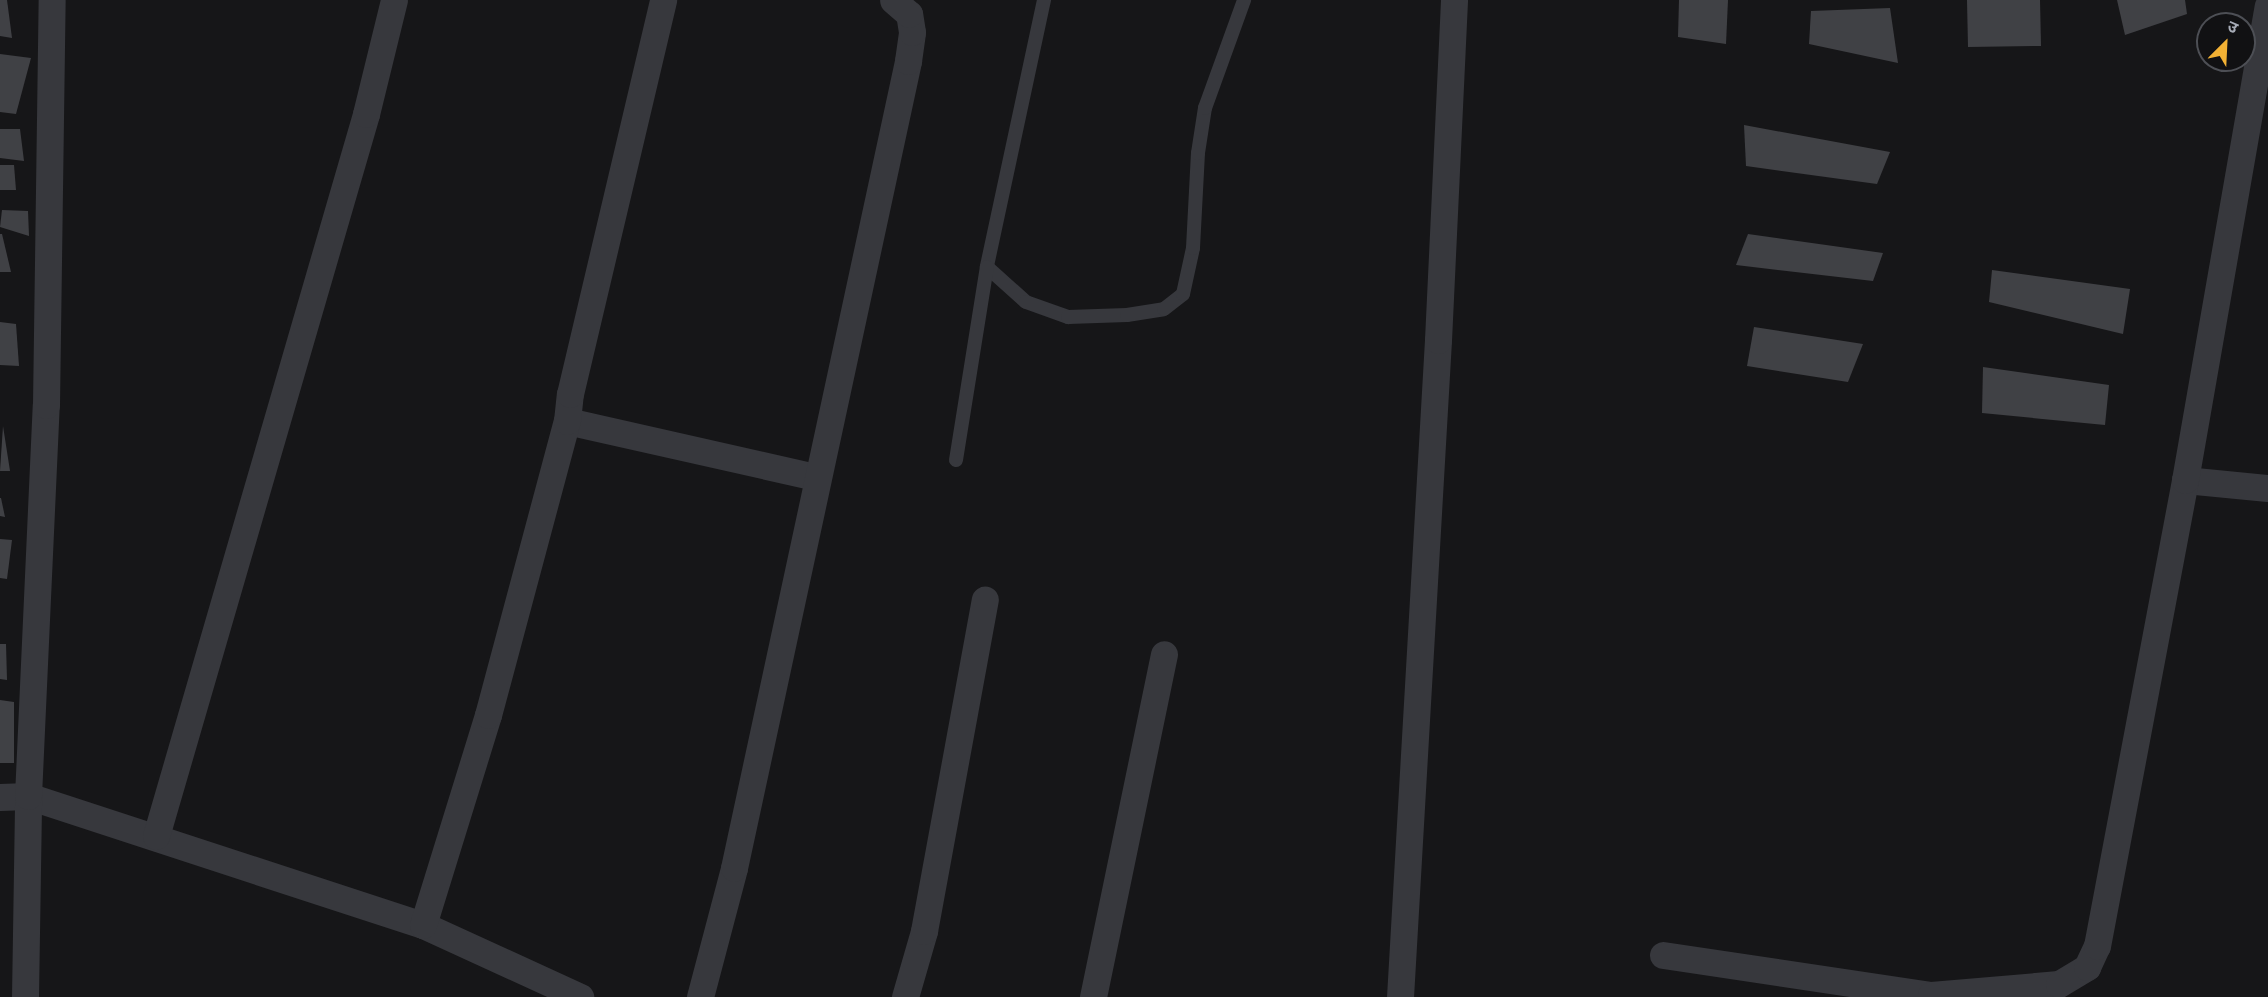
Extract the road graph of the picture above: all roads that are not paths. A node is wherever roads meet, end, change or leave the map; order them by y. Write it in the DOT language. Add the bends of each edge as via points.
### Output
graph roads {
  1 [pos="52,0"];
  2 [pos="394,0"];
  3 [pos="663,0"];
  4 [pos="1044,0"];
  5 [pos="1244,0"];
  6 [pos="1454,0"];
  7 [pos="904,5"];
  8 [pos="2268,6"];
  9 [pos="987,267"];
  10 [pos="567,421"];
  11 [pos="956,460"];
  12 [pos="816,477"];
  13 [pos="2184,480"];
  14 [pos="2268,488"];
  15 [pos="985,600"];
  16 [pos="1164,654"];
  17 [pos="0,796"];
  18 [pos="28,796"];
  19 [pos="156,836"];
  20 [pos="423,924"];
  21 [pos="1663,955"];
  22 [pos="25,997"];
  23 [pos="580,997"];
  24 [pos="700,997"];
  25 [pos="905,997"];
  26 [pos="1093,997"];
  27 [pos="1400,997"];
  1 -- 18 [label="street" via="46,405"];
  2 -- 19 [label="street" via="366,114"];
  3 -- 10 [label="street" via="570,394"];
  4 -- 9 [label="lane"];
  5 -- 9 [label="lane" via="1205,108 1191,259 1183,294 1175,303 1164,309 1127,315 1068,316 1026,302"];
  6 -- 27 [label="street"];
  7 -- 12 [label="street" via="908,61"];
  8 -- 13 [label="street"];
  9 -- 11 [label="lane"];
  10 -- 12 [label="street"];
  10 -- 20 [label="street" via="488,715"];
  12 -- 24 [label="street" via="734,868"];
  13 -- 14 [label="street"];
  13 -- 21 [label="street" via="2097,946 2087,967 2059,984 1931,995"];
  15 -- 25 [label="street" via="924,931"];
  16 -- 26 [label="street"];
  17 -- 18 [label="street"];
  18 -- 19 [label="street"];
  18 -- 22 [label="street"];
  19 -- 20 [label="street"];
  20 -- 23 [label="street"];
}
